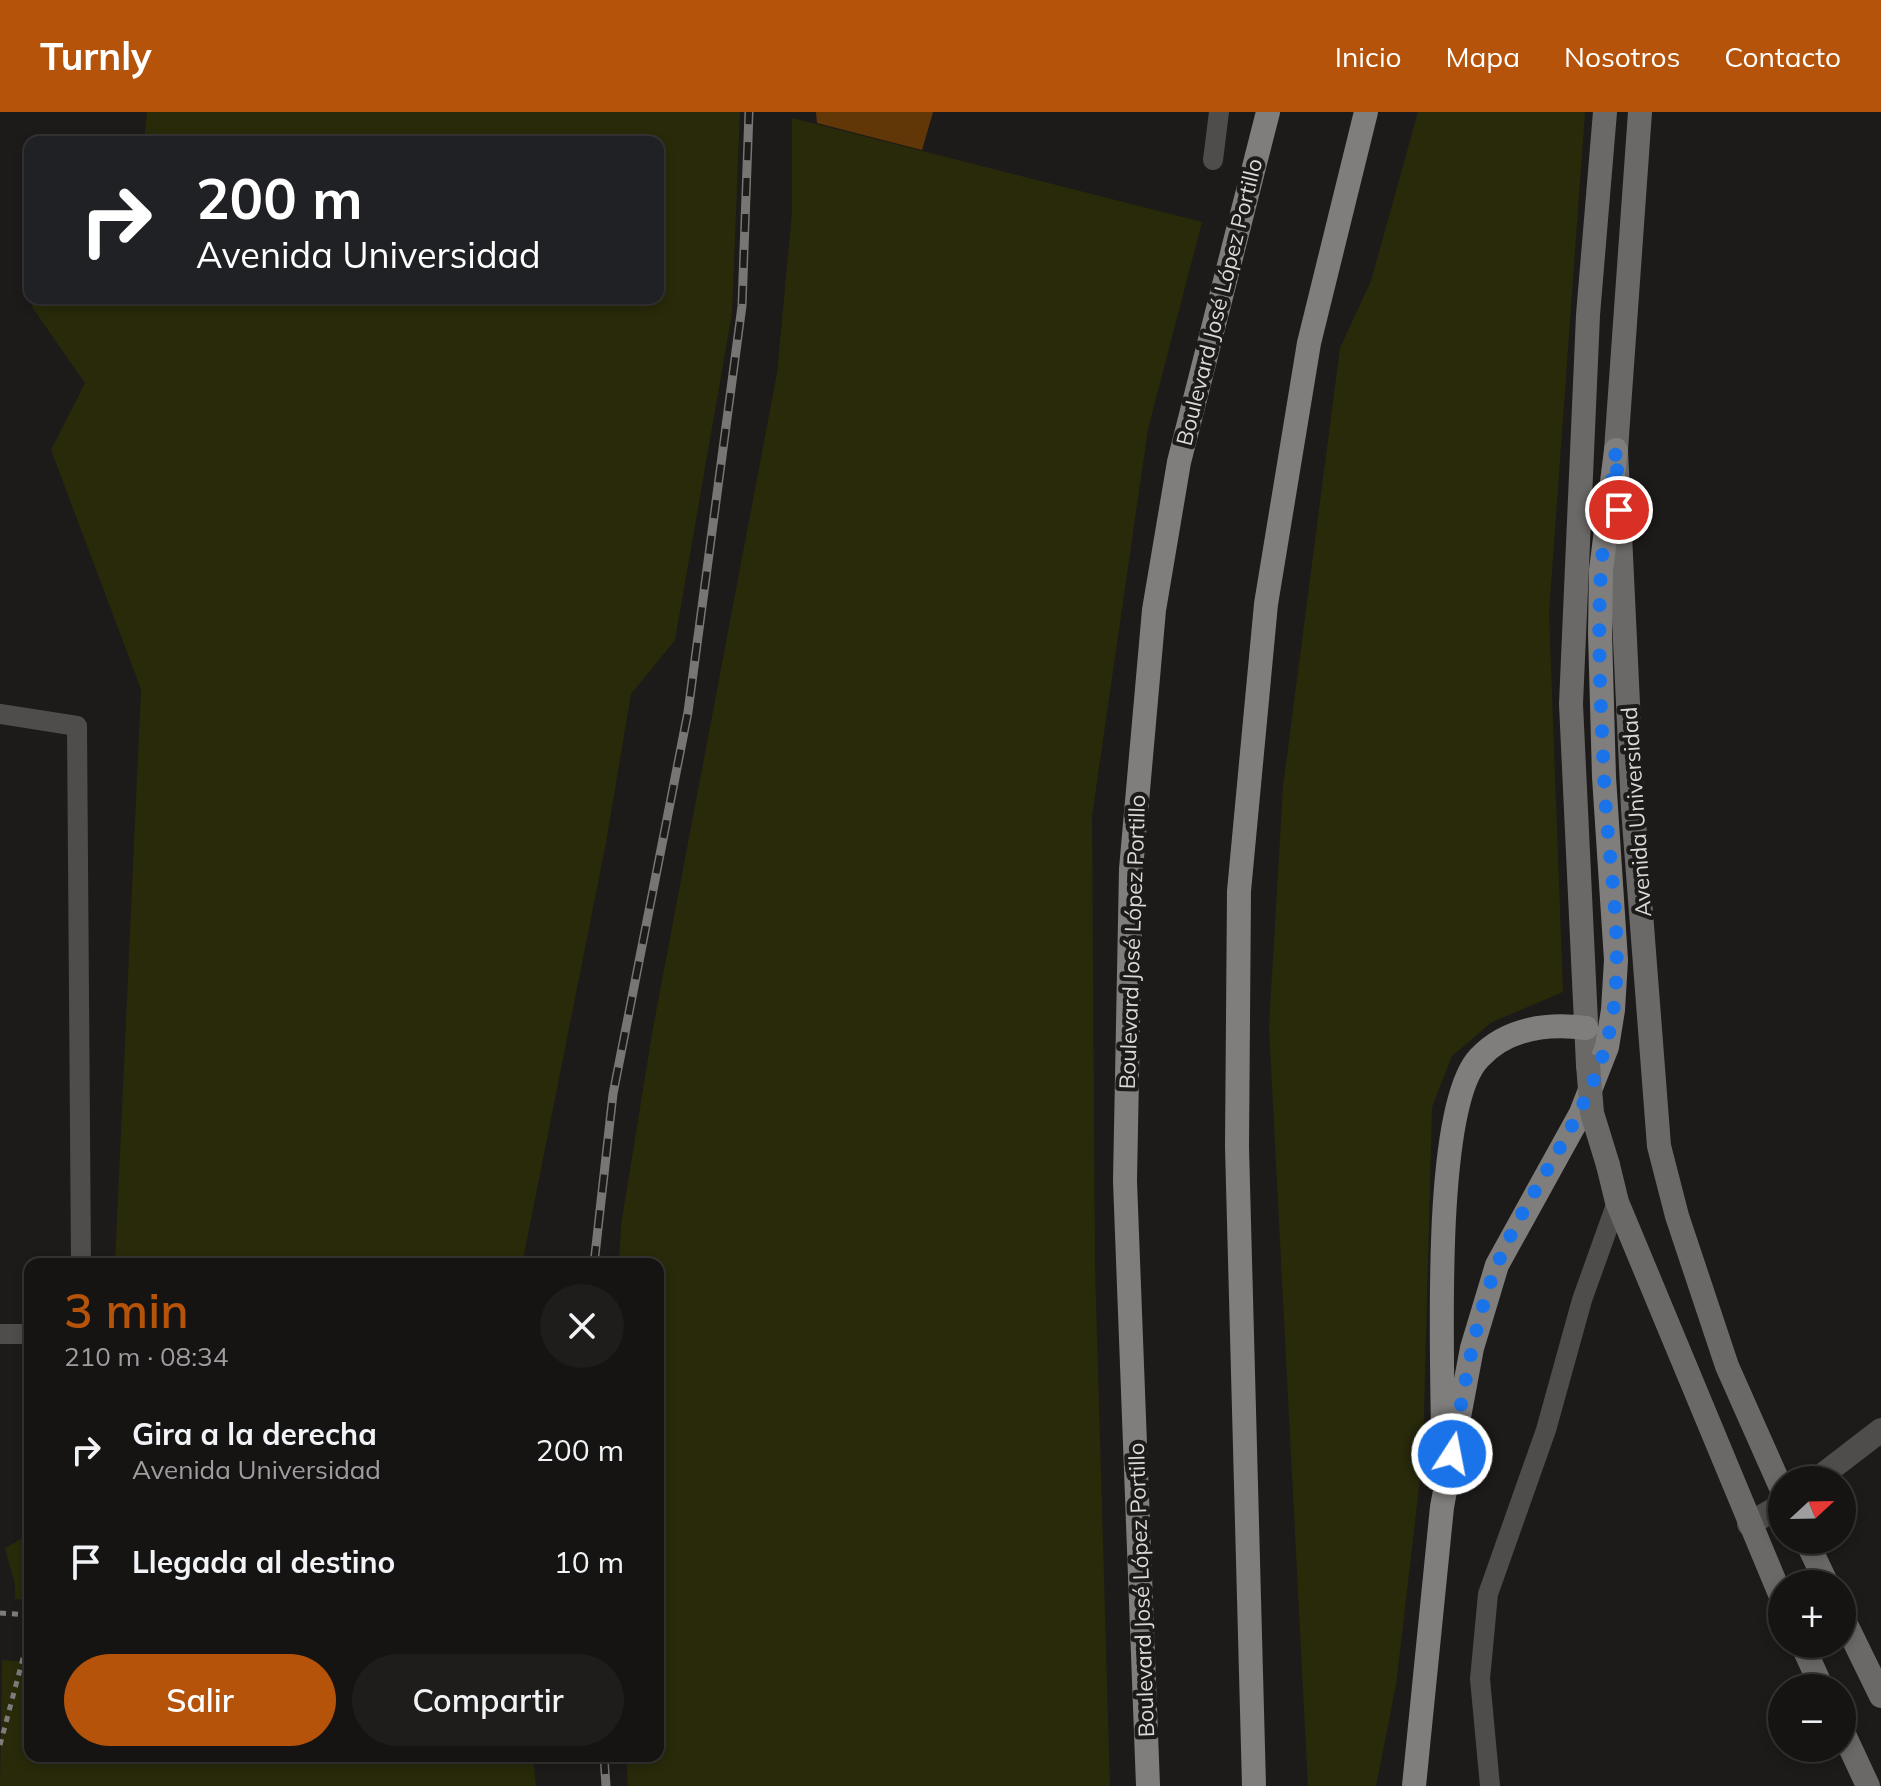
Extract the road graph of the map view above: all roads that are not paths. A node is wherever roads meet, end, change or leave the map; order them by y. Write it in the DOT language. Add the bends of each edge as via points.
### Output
graph roads {
  1 [pos="1219,112"];
  2 [pos="1268,112"];
  3 [pos="1366,112"];
  4 [pos="1605,112"];
  5 [pos="1640,112"];
  6 [pos="1213,160"];
  7 [pos="1616,450"];
  8 [pos="0,714"];
  9 [pos="1586,1028"];
  10 [pos="1617,1202"];
  11 [pos="81,1258"];
  12 [pos="0,1334"];
  13 [pos="24,1334"];
  14 [pos="1881,1430"];
  15 [pos="1881,1446"];
  16 [pos="1846,1457"];
  17 [pos="1771,1466"];
  18 [pos="1834,1466"];
  19 [pos="1442,1507"];
  20 [pos="1768,1513"];
  21 [pos="1749,1524"];
  22 [pos="1769,1570"];
  23 [pos="1856,1638"];
  24 [pos="1874,1666"];
  25 [pos="1881,1696"];
  26 [pos="1856,1760"];
  27 [pos="1148,1786"];
  28 [pos="1254,1786"];
  29 [pos="1414,1786"];
  30 [pos="1490,1786"];
  31 [pos="1868,1786"];
  1 -- 6 [label="lane"];
  2 -- 27 [label="main road, Boulevard José López Portillo" via="1179,462 1154,610 1131,869 1125,1181"];
  3 -- 28 [label="main road" via="1309,343 1271,573 1239,891 1237,1147"];
  4 -- 9 [label="street" via="1588,315 1571,704"];
  5 -- 7 [label="street, Avenida Universidad"];
  7 -- 17 [label="street, Avenida Universidad" via="1633,809 1659,1146 1727,1366"];
  7 -- 19 [label="main road" via="1601,570 1600,633 1616,960 1607,1047 1581,1113 1497,1265 1472,1348"];
  8 -- 11 [label="lane" via="77,726"];
  9 -- 10 [label="street, bridge" via="1592,1113"];
  9 -- 19 [label="main road" via="1553,1024 1517,1034 1479,1058 1462,1086 1450,1144 1445,1212"];
  10 -- 21 [label="street"];
  10 -- 30 [label="lane" via="1488,1594 1480,1679"];
  12 -- 13 [label="lane"];
  14 -- 16 [label="street"];
  15 -- 16 [label="street"];
  16 -- 18 [label="street"];
  19 -- 29 [label="main road"];
  20 -- 21 [label="street"];
  21 -- 22 [label="street"];
  23 -- 24 [label="street"];
  24 -- 25 [label="street"];
  26 -- 31 [label="street"];
}
